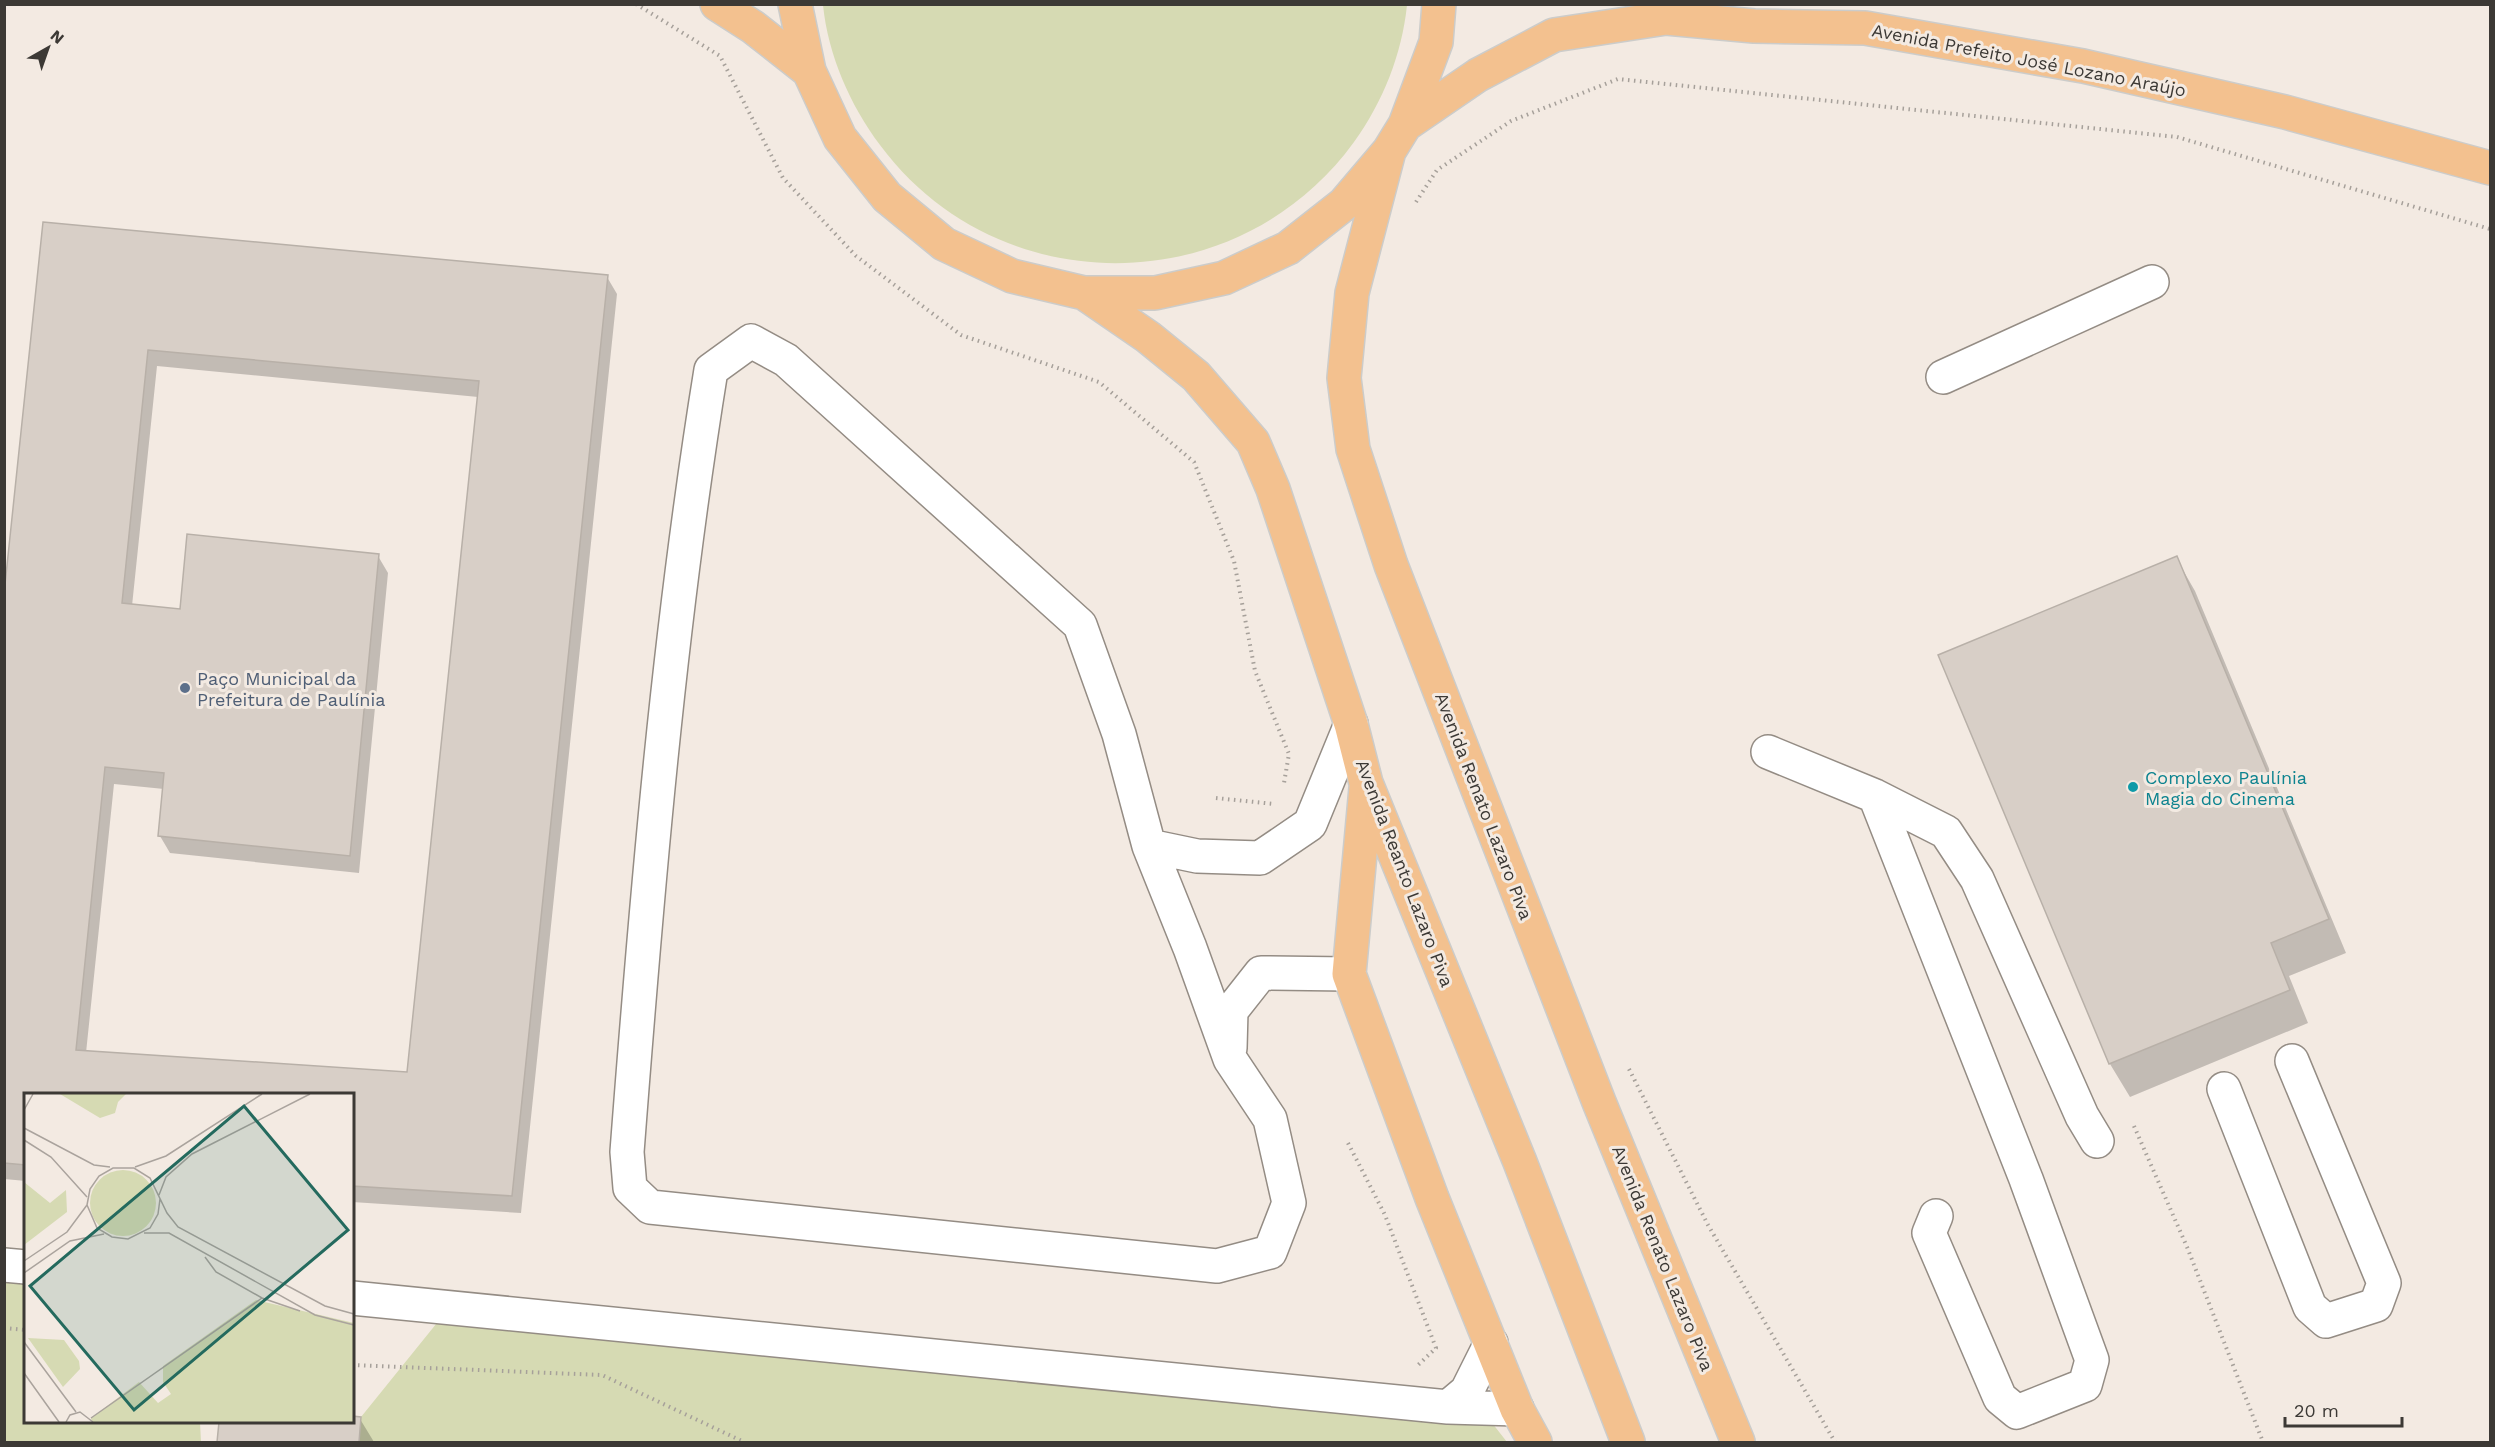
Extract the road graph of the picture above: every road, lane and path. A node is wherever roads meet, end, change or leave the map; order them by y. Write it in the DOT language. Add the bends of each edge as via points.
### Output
graph roads {
  1 [pos="636,4"];
  2 [pos="717,4"];
  3 [pos="795,4"];
  4 [pos="1439,4"];
  5 [pos="809,71"];
  6 [pos="1397,138"];
  7 [pos="2490,168"];
  8 [pos="1414,205"];
  9 [pos="2490,229"];
  10 [pos="2152,282"];
  11 [pos="1084,292"];
  12 [pos="1943,377"];
  13 [pos="1351,724"];
  14 [pos="1768,752"];
  15 [pos="1366,783"];
  16 [pos="1284,784"];
  17 [pos="1875,796"];
  18 [pos="1216,798"];
  19 [pos="1281,805"];
  20 [pos="1149,846"];
  21 [pos="1349,974"];
  22 [pos="1230,1059"];
  23 [pos="1624,1061"];
  24 [pos="2292,1061"];
  25 [pos="2224,1089"];
  26 [pos="2134,1126"];
  27 [pos="2097,1141"];
  28 [pos="1348,1143"];
  29 [pos="1936,1216"];
  30 [pos="4,1265"];
  31 [pos="24,1267"];
  32 [pos="354,1298"];
  33 [pos="4,1328"];
  34 [pos="24,1330"];
  35 [pos="1491,1342"];
  36 [pos="354,1365"];
  37 [pos="1414,1369"];
  38 [pos="1448,1407"];
  39 [pos="1516,1409"];
  40 [pos="744,1443"];
  41 [pos="1535,1443"];
  42 [pos="1628,1443"];
  43 [pos="1738,1443"];
  44 [pos="1835,1443"];
  45 [pos="2263,1443"];
  1 -- 16 [label="path" via="720,56 783,178 856,256 961,335 1099,382 1194,462 1234,561 1255,671 1289,754"];
  2 -- 5 [label="main road"];
  3 -- 5 [label="main road"];
  4 -- 6 [label="main road" via="1436,42"];
  5 -- 11 [label="main road" via="840,138 887,197 944,244 1012,276"];
  6 -- 7 [label="main road, Avenida Prefeito José Lozano Araújo" via="1478,75 1554,35 1666,18 1754,26 1865,28 2083,66 2285,112"];
  6 -- 11 [label="main road" via="1344,204 1288,248 1224,278 1155,292"];
  6 -- 43 [label="main road, Avenida Renato Lazaro Piva" via="1352,293 1344,378 1353,449 1391,565 1582,1059"];
  8 -- 9 [label="path" via="1437,170 1511,121 1618,79 2177,137"];
  10 -- 12 [label="street"];
  11 -- 13 [label="main road, Avenida Reanto Lazaro Piva" via="1196,376 1253,442 1273,489"];
  13 -- 15 [label="main road, Avenida Reanto Lazaro Piva"];
  13 -- 20 [label="street" via="1310,824 1260,858 1197,856"];
  14 -- 17 [label="street"];
  15 -- 21 [label="main road"];
  15 -- 42 [label="main road, Avenida Reanto Lazaro Piva" via="1520,1162"];
  17 -- 27 [label="street" via="1946,832 1971,870 2082,1116"];
  17 -- 29 [label="street" via="2026,1179 2092,1360 2085,1385 2017,1412 2000,1398 1929,1233"];
  18 -- 19 [label="path"];
  20 -- 22 [label="street"];
  20 -- 22 [label="street" via="1119,734 1080,625 786,360 751,341 711,370 691,492 656,805 627,1152 630,1188 650,1207 1217,1266 1270,1252 1289,1203 1270,1119"];
  21 -- 22 [label="street" via="1261,973 1231,1011"];
  21 -- 35 [label="main road" via="1432,1198"];
  23 -- 44 [label="path" via="1708,1225"];
  24 -- 25 [label="street" via="2384,1283 2376,1305 2326,1321 2310,1307"];
  26 -- 45 [label="path" via="2187,1246"];
  28 -- 37 [label="path" via="1385,1215 1436,1348"];
  30 -- 31 [label="street"];
  32 -- 38 [label="street"];
  33 -- 34 [label="path"];
  35 -- 38 [label="street" via="1467,1391"];
  35 -- 39 [label="main road"];
  36 -- 40 [label="path" via="602,1375"];
  38 -- 39 [label="street"];
  39 -- 41 [label="main road"];
}
